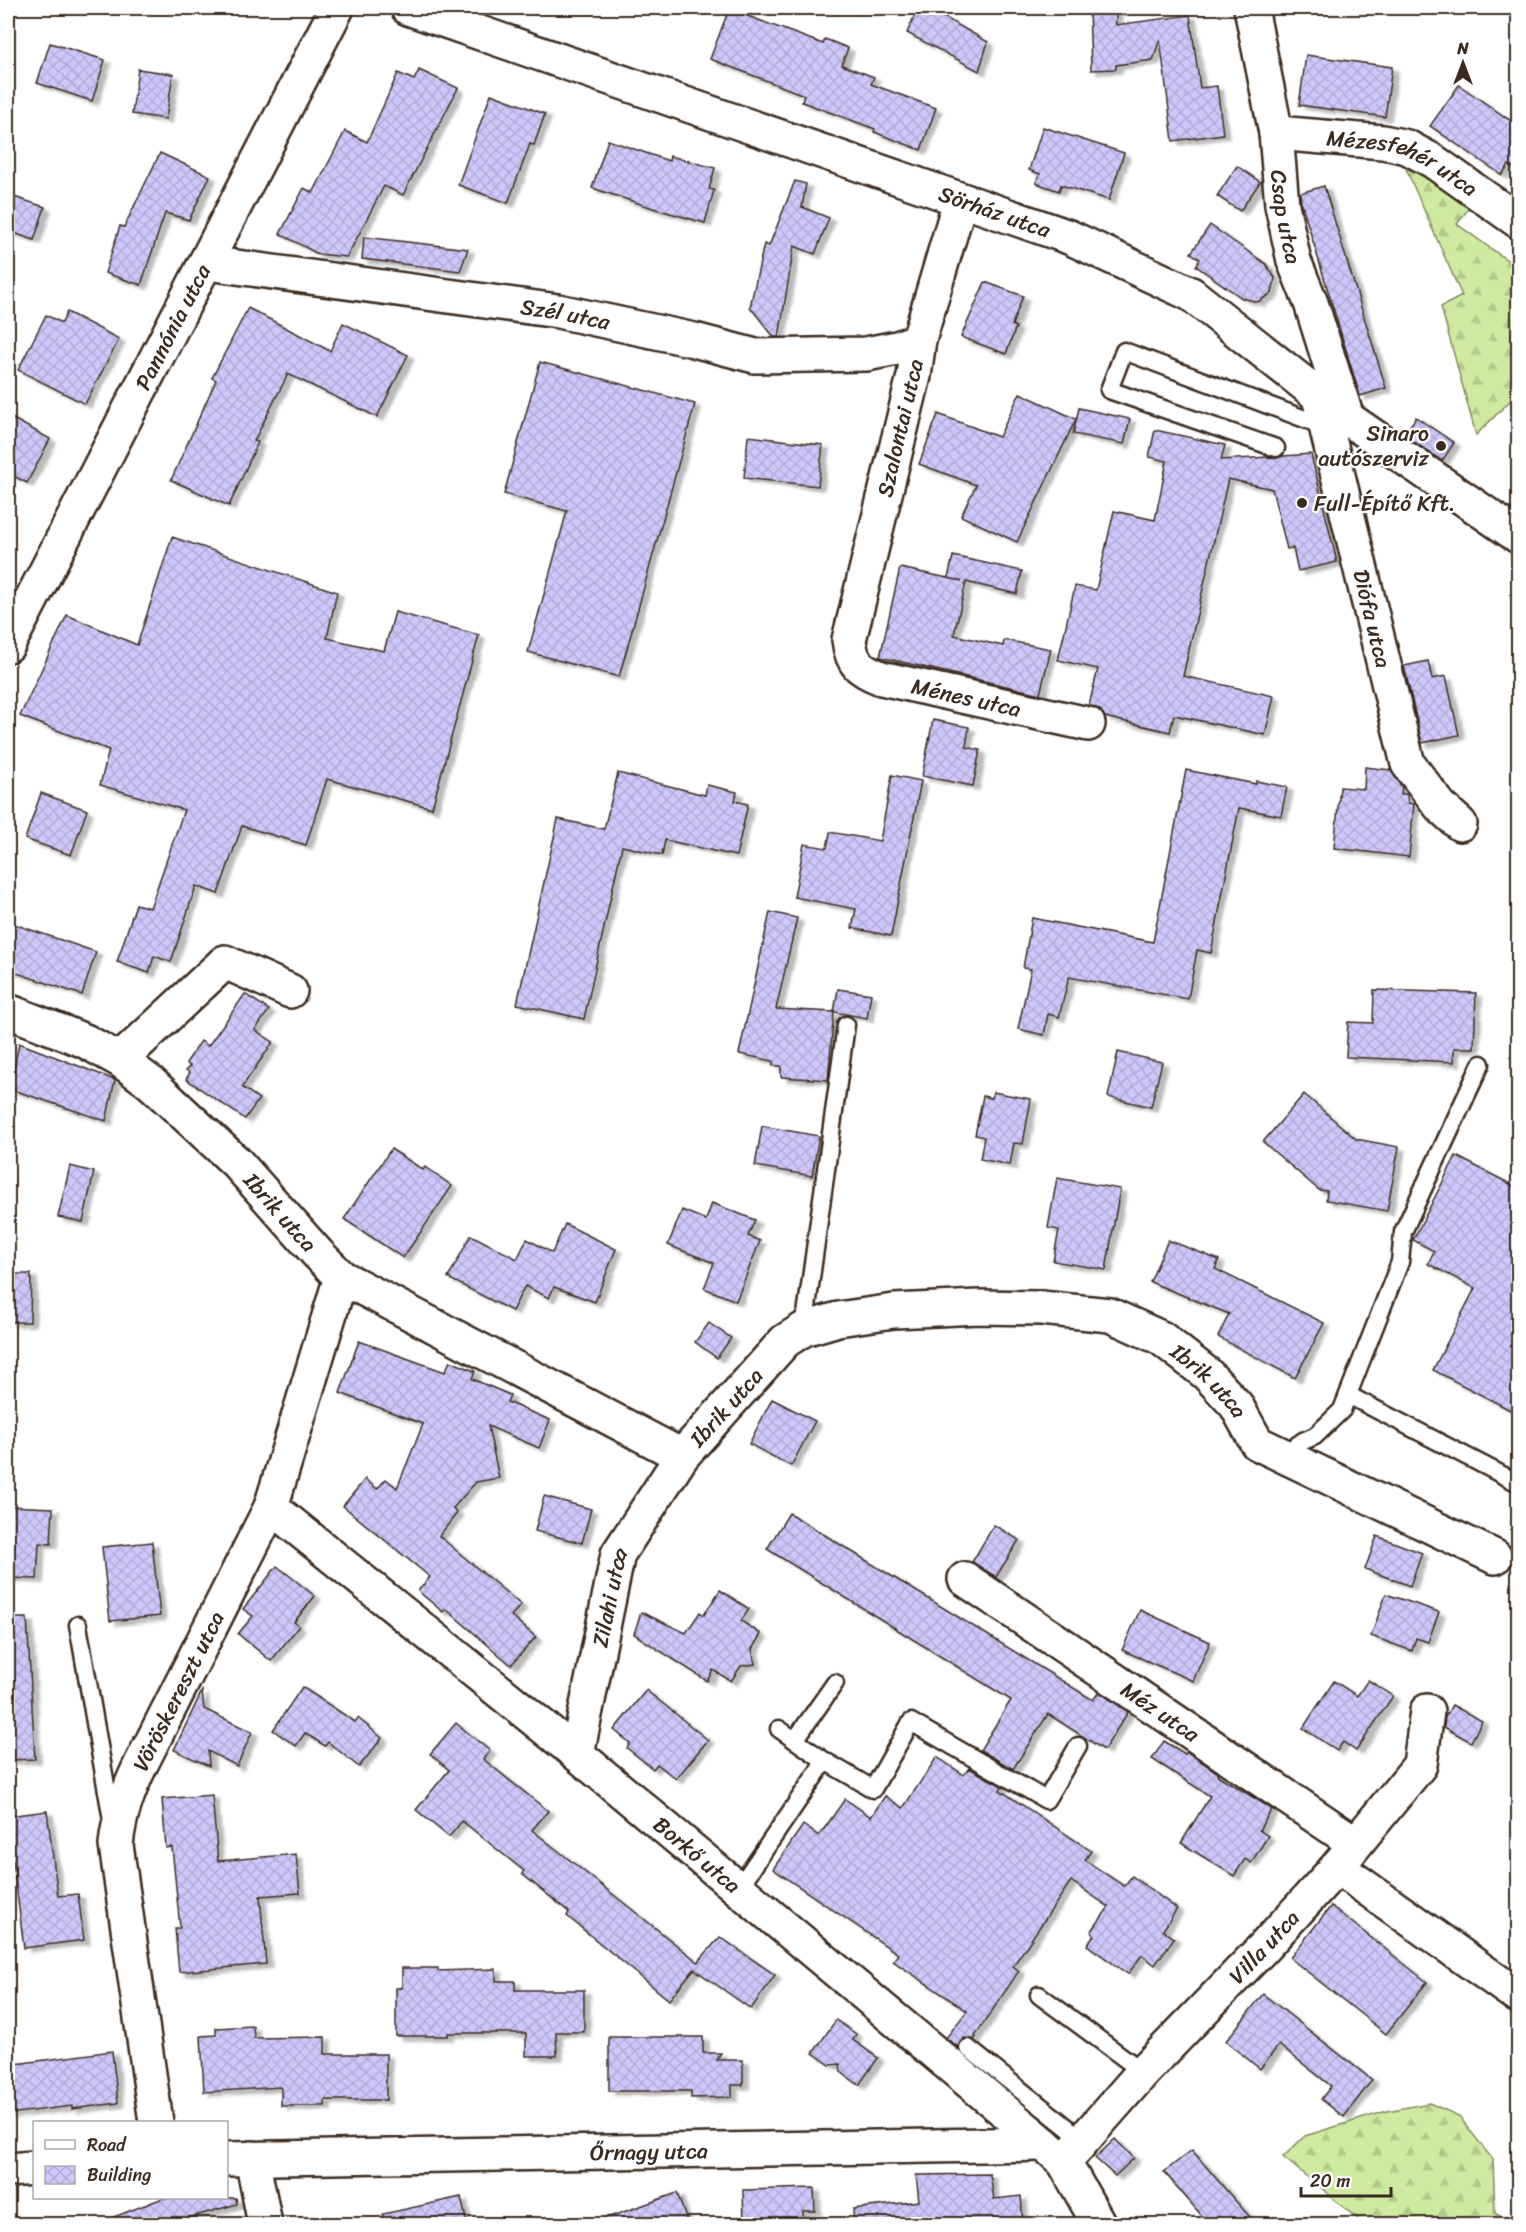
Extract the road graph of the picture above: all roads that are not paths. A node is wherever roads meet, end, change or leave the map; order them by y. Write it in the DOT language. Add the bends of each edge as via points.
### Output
graph roads {
  1 [pos="338,8"];
  2 [pos="408,8"];
  3 [pos="1251,8"];
  4 [pos="1276,134"];
  5 [pos="960,201"];
  6 [pos="1518,221"];
  7 [pos="207,263"];
  8 [pos="920,340"];
  9 [pos="1331,414"];
  10 [pos="1276,448"];
  11 [pos="1518,536"];
  12 [pos="8,645"];
  13 [pos="851,656"];
  14 [pos="1088,724"];
  15 [pos="1460,824"];
  16 [pos="290,991"];
  17 [pos="8,1011"];
  18 [pos="846,1025"];
  19 [pos="120,1060"];
  20 [pos="1480,1064"];
  21 [pos="341,1277"];
  22 [pos="804,1329"];
  23 [pos="1348,1395"];
  24 [pos="682,1455"];
  25 [pos="1283,1455"];
  26 [pos="1518,1483"];
  27 [pos="271,1507"];
  28 [pos="1495,1557"];
  29 [pos="965,1579"];
  30 [pos="78,1625"];
  31 [pos="835,1683"];
  32 [pos="1427,1711"];
  33 [pos="778,1729"];
  34 [pos="795,1740"];
  35 [pos="1078,1746"];
  36 [pos="576,1754"];
  37 [pos="825,1761"];
  38 [pos="116,1845"];
  39 [pos="1346,1855"];
  40 [pos="738,1889"];
  41 [pos="1039,1995"];
  42 [pos="1518,1996"];
  43 [pos="968,2048"];
  44 [pos="1143,2072"];
  45 [pos="156,2121"];
  46 [pos="1064,2149"];
  47 [pos="239,2159"];
  48 [pos="33,2168"];
  49 [pos="8,2170"];
  50 [pos="265,2224"];
  51 [pos="1099,2224"];
  1 -- 7 [label="street, Pannónia utca"];
  2 -- 5 [label="street, Sörház utca"];
  3 -- 4 [label="street, Csap utca"];
  4 -- 6 [label="street, Mézesfehér utca" via="1407,147"];
  4 -- 9 [label="street, Csap utca" via="1282,205 1294,261 1311,303"];
  5 -- 8 [label="street, Szalontai utca"];
  5 -- 9 [label="street, Sörház utca" via="1069,237 1191,294"];
  7 -- 8 [label="street, Szél utca" via="558,311 754,356 866,354"];
  7 -- 12 [label="street, Pannónia utca"];
  8 -- 13 [label="street, Szalontai utca" via="849,640"];
  9 -- 10 [label="lane" via="1124,351 1109,390"];
  9 -- 11 [label="street, Sörház utca"];
  9 -- 15 [label="street, Diófa utca" via="1408,764"];
  13 -- 14 [label="street, Ménes utca" via="862,670 881,678"];
  16 -- 19 [label="street" via="225,962"];
  17 -- 19 [label="street, Ibrik utca" via="85,1041"];
  18 -- 22 [label="lane"];
  19 -- 21 [label="street, Ibrik utca" via="151,1083 237,1163"];
  20 -- 23 [label="lane" via="1403,1232 1400,1262"];
  21 -- 24 [label="street, Ibrik utca"];
  21 -- 27 [label="street, Vöröskereszt utca"];
  22 -- 24 [label="street, Ibrik utca" via="784,1341"];
  22 -- 25 [label="street, Ibrik utca" via="837,1319 894,1311 969,1307 1041,1308 1110,1315 1161,1338 1208,1374 1236,1405 1257,1443"];
  23 -- 25 [label="lane" via="1342,1410 1315,1436"];
  23 -- 26 [label="lane"];
  24 -- 36 [label="street, Zilahi utca" via="618,1554"];
  25 -- 28 [label="street, Ibrik utca"];
  27 -- 36 [label="street, Borkő utca"];
  27 -- 38 [label="street, Vöröskereszt utca" via="128,1791"];
  29 -- 39 [label="street, Méz utca"];
  30 -- 38 [label="lane"];
  31 -- 34 [label="lane"];
  32 -- 39 [label="street, Villa utca" via="1420,1765"];
  33 -- 34 [label="lane"];
  34 -- 37 [label="lane"];
  35 -- 37 [label="lane" via="1046,1800 911,1722 873,1789"];
  36 -- 40 [label="street, Borkő utca"];
  37 -- 40 [label="lane"];
  38 -- 45 [label="street, Vöröskereszt utca"];
  39 -- 42 [label="street, Méz utca"];
  39 -- 44 [label="street, Villa utca"];
  40 -- 46 [label="street, Borkő utca"];
  41 -- 44 [label="lane"];
  43 -- 46 [label="lane"];
  44 -- 46 [label="street, Villa utca"];
  46 -- 47 [label="street, Őrnagy utca"];
  46 -- 51 [label="street, Borkő utca"];
  47 -- 50 [label="street"];
  48 -- 49 [label="street"];
}
